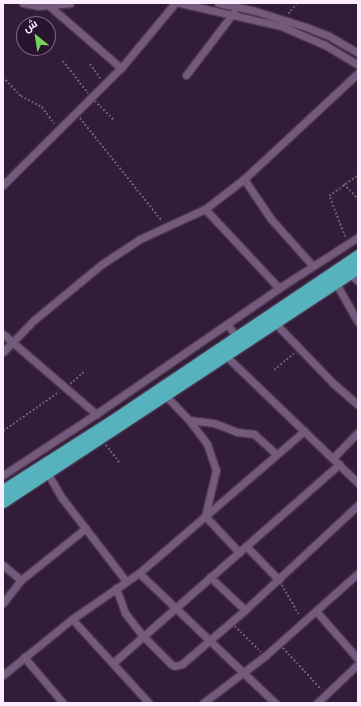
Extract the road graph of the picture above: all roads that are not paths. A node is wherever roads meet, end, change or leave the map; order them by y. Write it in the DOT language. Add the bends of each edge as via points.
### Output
graph roads {
  1 [pos="23,3"];
  2 [pos="70,3"];
  3 [pos="175,3"];
  4 [pos="180,3"];
  5 [pos="218,3"];
  6 [pos="47,5"];
  7 [pos="237,7"];
  8 [pos="233,15"];
  9 [pos="358,54"];
  10 [pos="358,65"];
  11 [pos="121,68"];
  12 [pos="358,73"];
  13 [pos="186,75"];
  14 [pos="244,179"];
  15 [pos="3,185"];
  16 [pos="205,209"];
  17 [pos="358,237"];
  18 [pos="358,255"];
  19 [pos="313,266"];
  20 [pos="354,270"];
  21 [pos="333,278"];
  22 [pos="358,281"];
  23 [pos="279,288"];
  24 [pos="358,322"];
  25 [pos="275,323"];
  26 [pos="227,324"];
  27 [pos="3,334"];
  28 [pos="236,336"];
  29 [pos="13,344"];
  30 [pos="3,352"];
  31 [pos="226,356"];
  32 [pos="162,391"];
  33 [pos="358,405"];
  34 [pos="96,414"];
  35 [pos="189,420"];
  36 [pos="304,430"];
  37 [pos="358,432"];
  38 [pos="276,454"];
  39 [pos="336,461"];
  40 [pos="48,474"];
  41 [pos="3,475"];
  42 [pos="358,483"];
  43 [pos="3,490"];
  44 [pos="3,502"];
  45 [pos="358,505"];
  46 [pos="205,516"];
  47 [pos="86,528"];
  48 [pos="246,546"];
  49 [pos="239,552"];
  50 [pos="3,564"];
  51 [pos="139,573"];
  52 [pos="358,573"];
  53 [pos="210,577"];
  54 [pos="21,580"];
  55 [pos="279,580"];
  56 [pos="126,581"];
  57 [pos="116,588"];
  58 [pos="3,603"];
  59 [pos="175,608"];
  60 [pos="245,610"];
  61 [pos="316,611"];
  62 [pos="72,619"];
  63 [pos="143,636"];
  64 [pos="208,641"];
  65 [pos="24,657"];
  66 [pos="358,659"];
  67 [pos="114,662"];
  68 [pos="358,664"];
  69 [pos="242,673"];
  70 [pos="3,675"];
  71 [pos="63,703"];
  72 [pos="149,703"];
  73 [pos="203,703"];
  74 [pos="275,703"];
  75 [pos="317,703"];
  1 -- 6 [label="street"];
  2 -- 6 [label="street"];
  3 -- 11 [label="street"];
  4 -- 8 [label="street"];
  5 -- 7 [label="street"];
  6 -- 11 [label="street"];
  7 -- 8 [label="street"];
  7 -- 9 [label="street" via="284,19 329,36"];
  8 -- 10 [label="street" via="301,33"];
  8 -- 13 [label="street"];
  11 -- 15 [label="street"];
  12 -- 14 [label="street"];
  14 -- 16 [label="street"];
  14 -- 19 [label="street" via="271,220"];
  16 -- 23 [label="street"];
  16 -- 29 [label="street" via="140,239 102,264 34,320"];
  17 -- 19 [label="street"];
  18 -- 21 [label="highway"];
  19 -- 23 [label="street"];
  20 -- 21 [label="highway"];
  20 -- 22 [label="street"];
  21 -- 24 [label="street"];
  21 -- 25 [label="highway"];
  21 -- 28 [label="highway"];
  23 -- 26 [label="street"];
  25 -- 31 [label="highway"];
  25 -- 33 [label="street"];
  26 -- 28 [label="street"];
  26 -- 34 [label="street"];
  27 -- 29 [label="street"];
  28 -- 32 [label="highway"];
  29 -- 30 [label="street"];
  29 -- 34 [label="street"];
  31 -- 32 [label="highway"];
  31 -- 36 [label="street"];
  32 -- 35 [label="street"];
  32 -- 40 [label="highway"];
  32 -- 43 [label="highway"];
  34 -- 41 [label="street"];
  35 -- 38 [label="street" via="214,423 237,432 254,434"];
  35 -- 46 [label="street" via="207,444 216,470"];
  36 -- 38 [label="street"];
  36 -- 39 [label="street"];
  37 -- 39 [label="street"];
  38 -- 46 [label="street"];
  39 -- 42 [label="street"];
  39 -- 48 [label="street"];
  40 -- 44 [label="highway"];
  40 -- 47 [label="street" via="62,498"];
  45 -- 55 [label="street"];
  46 -- 49 [label="street"];
  46 -- 51 [label="street"];
  47 -- 54 [label="street"];
  47 -- 56 [label="street"];
  48 -- 49 [label="street"];
  48 -- 55 [label="street"];
  49 -- 53 [label="street"];
  50 -- 54 [label="street"];
  51 -- 56 [label="street"];
  51 -- 59 [label="street"];
  52 -- 61 [label="street"];
  53 -- 59 [label="street"];
  53 -- 60 [label="street"];
  54 -- 58 [label="street"];
  55 -- 60 [label="street"];
  56 -- 57 [label="street"];
  57 -- 62 [label="street"];
  57 -- 63 [label="street" via="125,613"];
  59 -- 63 [label="street"];
  59 -- 64 [label="street"];
  60 -- 64 [label="street"];
  61 -- 66 [label="street"];
  61 -- 69 [label="street"];
  62 -- 65 [label="street"];
  62 -- 67 [label="street"];
  63 -- 64 [label="street" via="175,666 182,664"];
  63 -- 67 [label="street"];
  64 -- 69 [label="street"];
  65 -- 70 [label="street"];
  65 -- 71 [label="street"];
  67 -- 72 [label="street"];
  68 -- 75 [label="street"];
  69 -- 73 [label="street"];
  69 -- 74 [label="street"];
}
